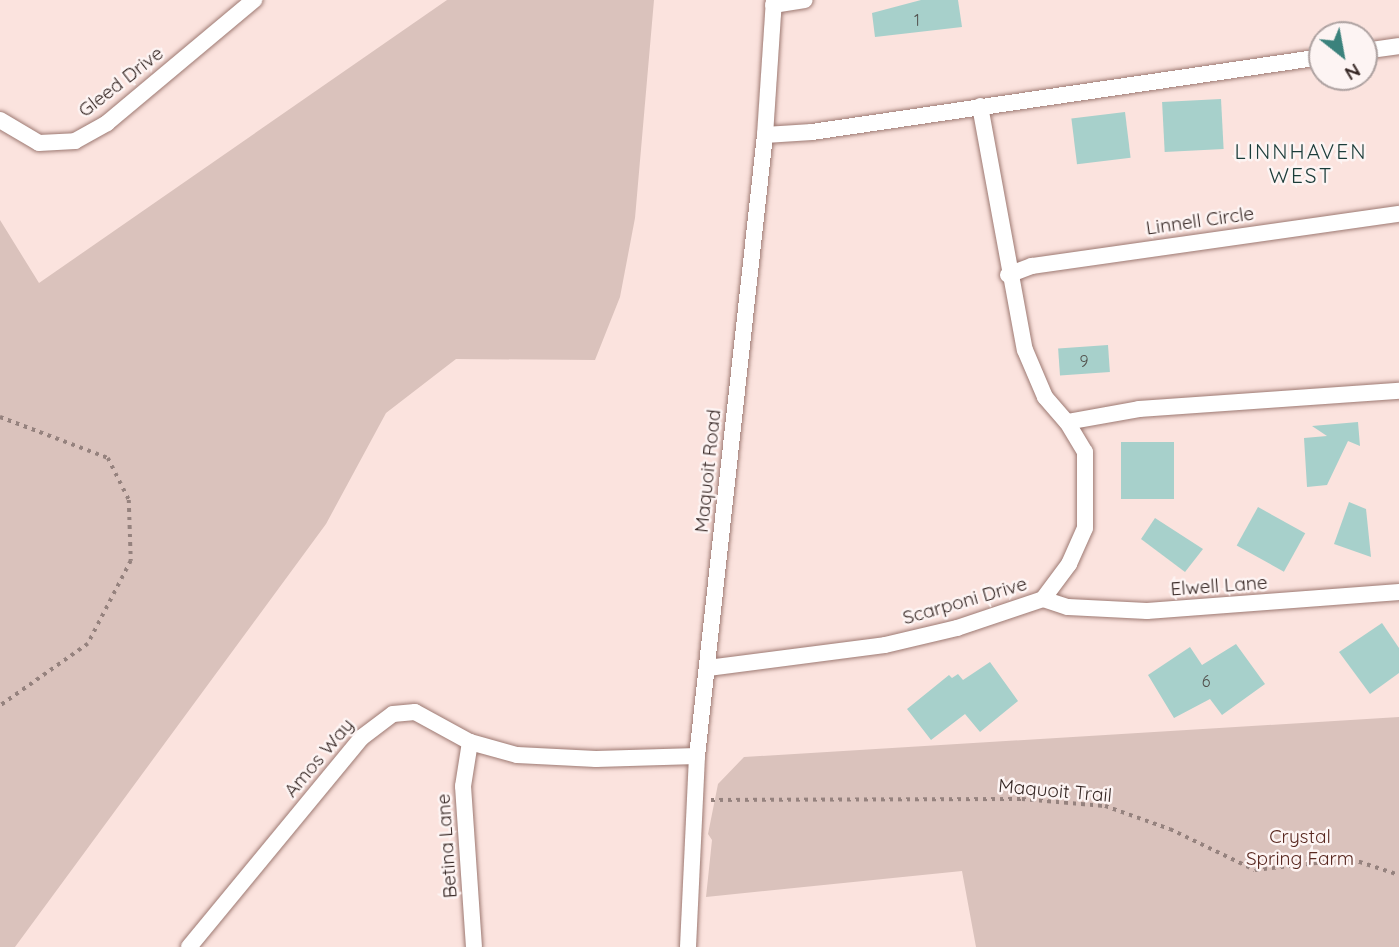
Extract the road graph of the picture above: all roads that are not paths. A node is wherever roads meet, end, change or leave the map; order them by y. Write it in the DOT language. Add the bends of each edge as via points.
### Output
graph roads {
  1 [pos="254,0"];
  2 [pos="805,0"];
  3 [pos="774,2"];
  4 [pos="1399,46"];
  5 [pos="1378,49"];
  6 [pos="1308,59"];
  7 [pos="979,106"];
  8 [pos="0,120"];
  9 [pos="765,135"];
  10 [pos="1399,214"];
  11 [pos="1008,275"];
  12 [pos="1399,391"];
  13 [pos="1067,422"];
  14 [pos="1399,592"];
  15 [pos="1043,599"];
  16 [pos="708,668"];
  17 [pos="470,742"];
  18 [pos="697,756"];
  19 [pos="189,947"];
  20 [pos="474,947"];
  21 [pos="688,947"];
  1 -- 8 [label="street, Gleed Drive" via="107,123 83,137 58,144 39,143"];
  2 -- 3 [label="street"];
  3 -- 9 [label="street, Maquoit Road"];
  4 -- 5 [label="street"];
  6 -- 7 [label="street"];
  7 -- 9 [label="street"];
  7 -- 11 [label="street"];
  9 -- 16 [label="street, Maquoit Road"];
  10 -- 11 [label="street, Linnell Circle" via="1032,266"];
  11 -- 13 [label="street" via="1033,374"];
  12 -- 13 [label="street" via="1139,409"];
  13 -- 15 [label="street, Scarponi Drive" via="1085,452 1085,527 1069,564"];
  14 -- 15 [label="street, Elwell Lane" via="1147,611 1068,607"];
  15 -- 16 [label="street, Scarponi Drive" via="957,628 885,645"];
  16 -- 18 [label="street, Maquoit Road"];
  17 -- 18 [label="street, Amos Way" via="517,755 596,759"];
  17 -- 19 [label="street, Amos Way" via="415,712 393,713 375,724"];
  17 -- 20 [label="street, Betina Lane" via="463,786"];
  18 -- 21 [label="street, Maquoit Road"];
}
